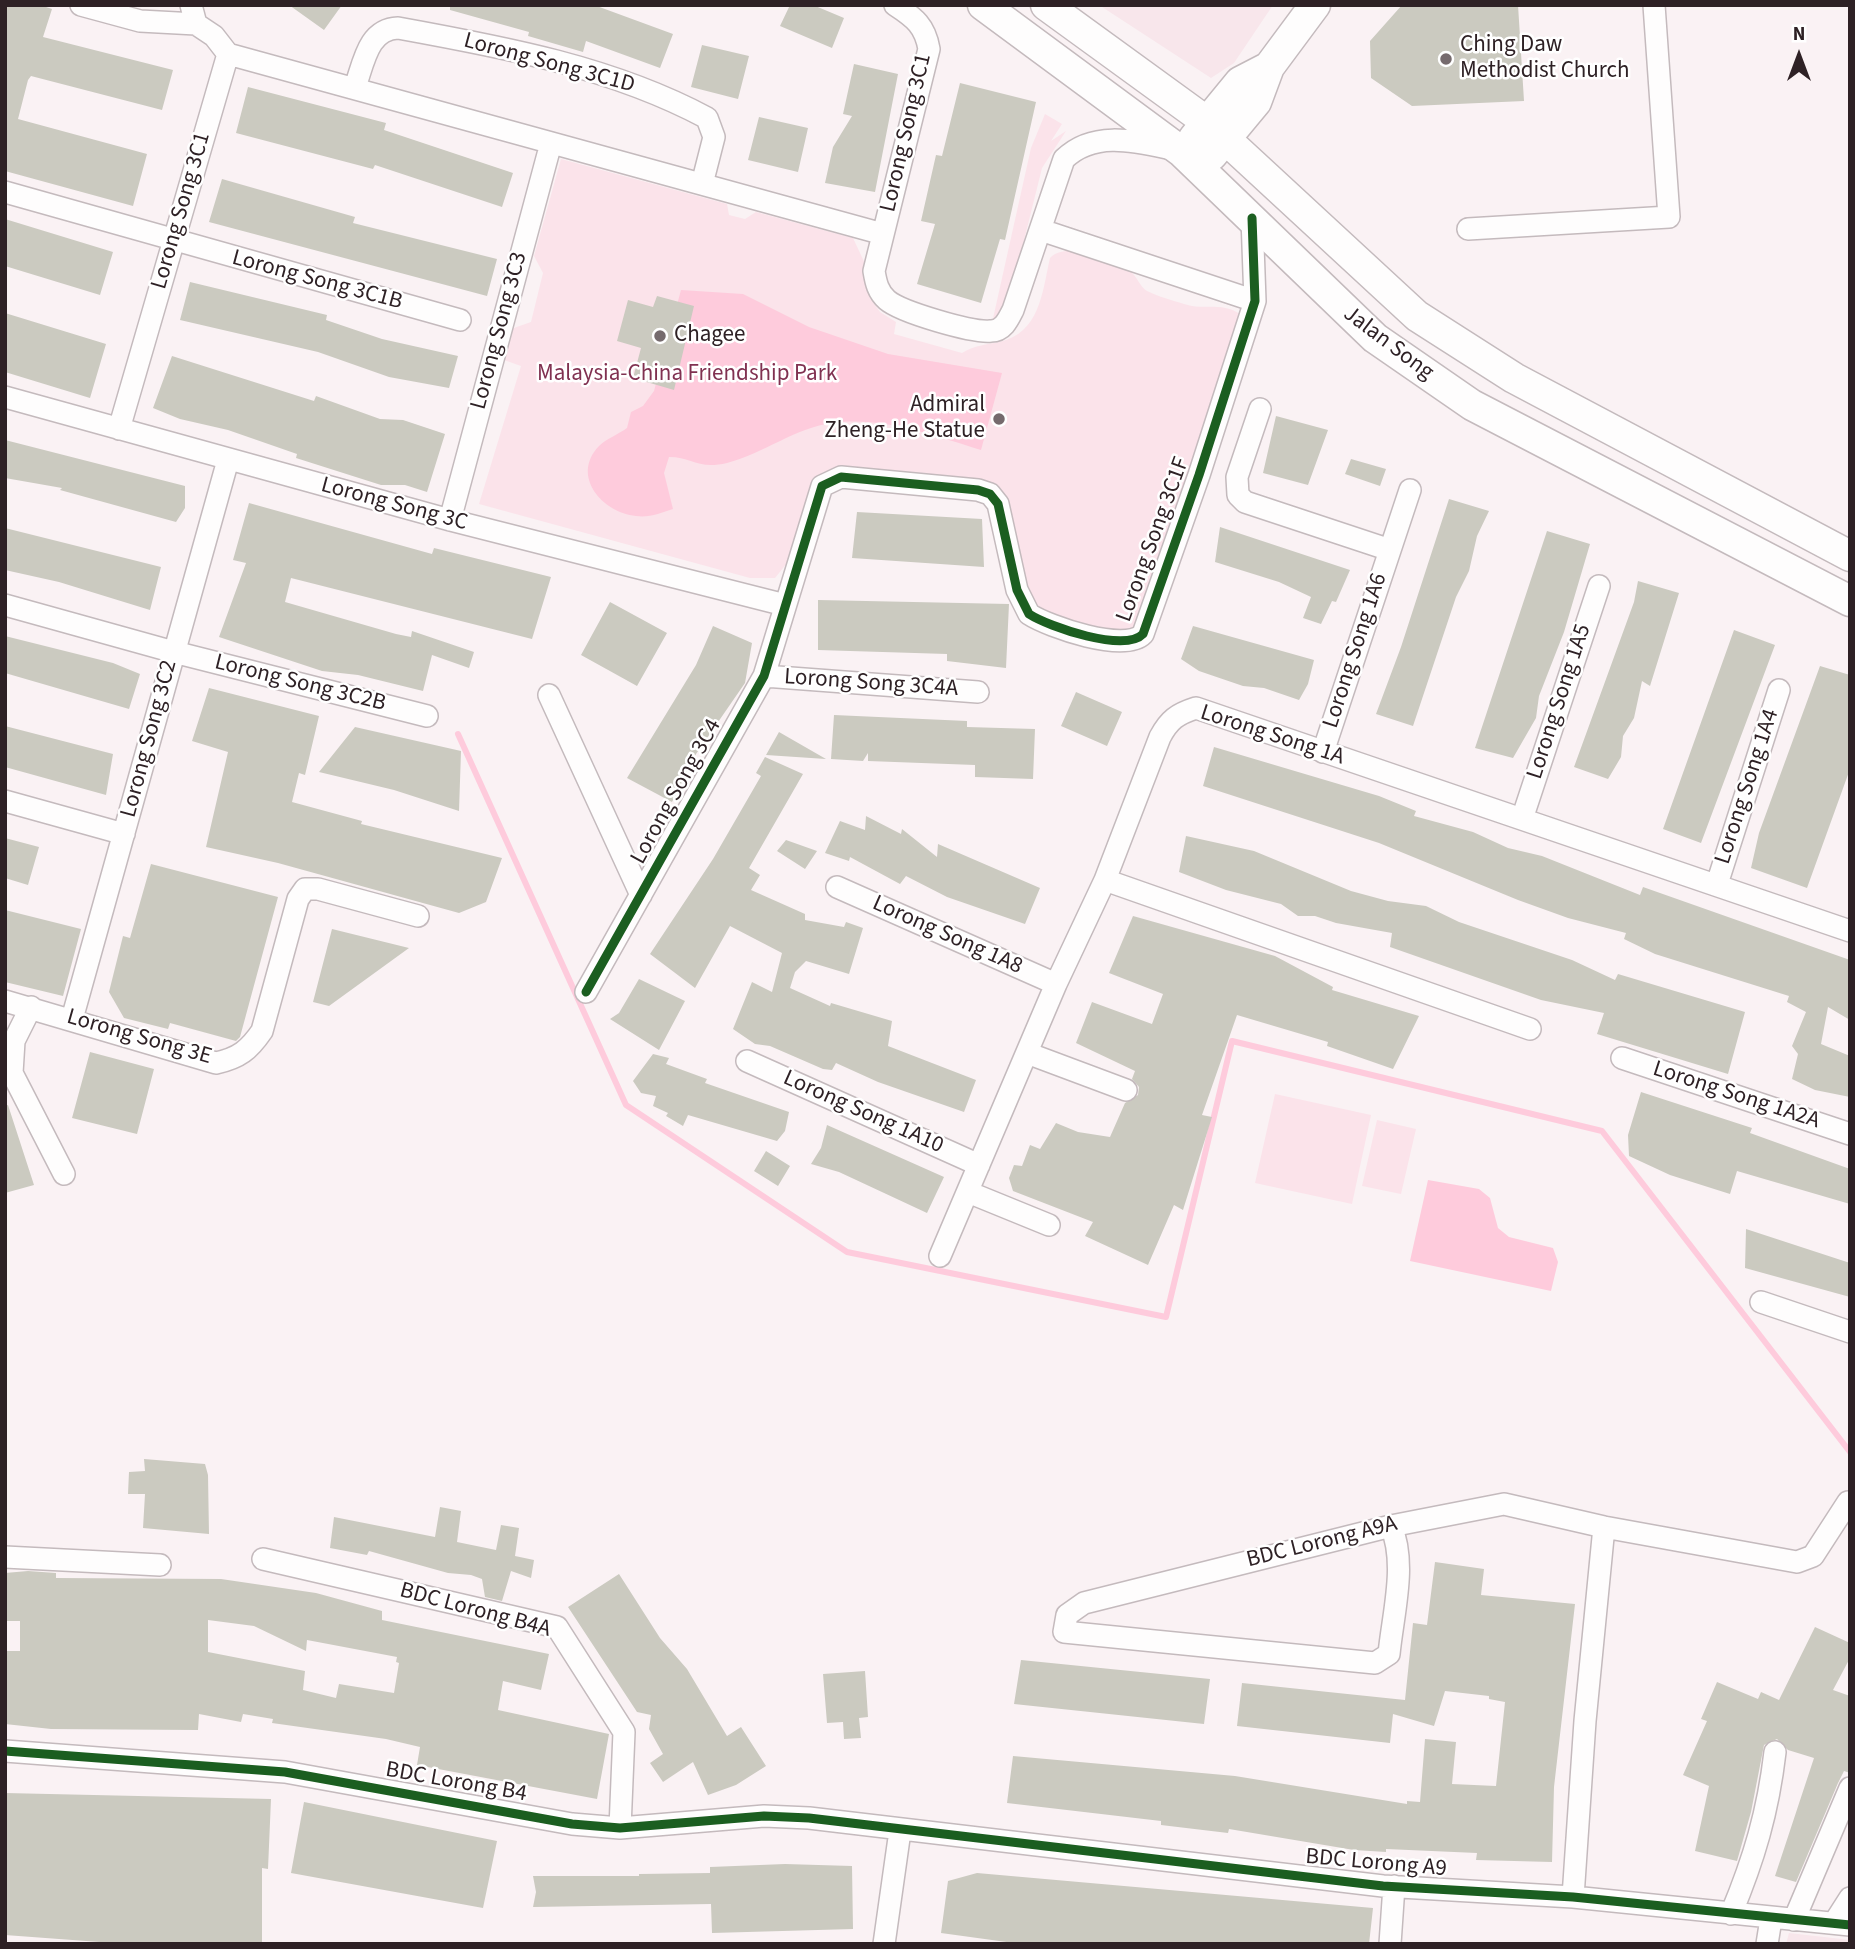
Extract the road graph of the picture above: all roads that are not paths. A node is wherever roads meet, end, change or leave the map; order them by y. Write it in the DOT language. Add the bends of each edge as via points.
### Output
graph roads {
  1 [pos="81,5"];
  2 [pos="895,5"];
  3 [pos="984,5"];
  4 [pos="1046,5"];
  5 [pos="1315,5"];
  6 [pos="1654,5"];
  7 [pos="193,15"];
  8 [pos="228,54"];
  9 [pos="355,87"];
  10 [pos="1216,131"];
  11 [pos="551,143"];
  12 [pos="1191,160"];
  13 [pos="702,184"];
  14 [pos="5,192"];
  15 [pos="1252,218"];
  16 [pos="1468,229"];
  17 [pos="1041,230"];
  18 [pos="883,234"];
  19 [pos="174,241"];
  20 [pos="1255,301"];
  21 [pos="460,320"];
  22 [pos="5,397"];
  23 [pos="1260,409"];
  24 [pos="119,429"];
  25 [pos="228,460"];
  26 [pos="1410,491"];
  27 [pos="450,520"];
  28 [pos="1390,550"];
  29 [pos="1850,555"];
  30 [pos="1599,586"];
  31 [pos="1850,601"];
  32 [pos="5,605"];
  33 [pos="785,605"];
  34 [pos="174,652"];
  35 [pos="764,676"];
  36 [pos="1779,690"];
  37 [pos="978,692"];
  38 [pos="549,695"];
  39 [pos="427,716"];
  40 [pos="1323,752"];
  41 [pos="5,801"];
  42 [pos="1522,819"];
  43 [pos="124,834"];
  44 [pos="1105,880"];
  45 [pos="1717,884"];
  46 [pos="837,887"];
  47 [pos="641,895"];
  48 [pos="418,916"];
  49 [pos="1850,931"];
  50 [pos="1056,985"];
  51 [pos="586,992"];
  52 [pos="5,1001"];
  53 [pos="31,1007"];
  54 [pos="72,1019"];
  55 [pos="1530,1029"];
  56 [pos="1027,1053"];
  57 [pos="1622,1058"];
  58 [pos="747,1061"];
  59 [pos="1126,1090"];
  60 [pos="1850,1134"];
  61 [pos="979,1165"];
  62 [pos="64,1174"];
  63 [pos="968,1192"];
  64 [pos="1049,1225"];
  65 [pos="940,1256"];
  66 [pos="1761,1302"];
  67 [pos="1850,1332"];
  68 [pos="1848,1502"];
  69 [pos="1391,1526"];
  70 [pos="1604,1527"];
  71 [pos="5,1557"];
  72 [pos="263,1559"];
  73 [pos="160,1565"];
  74 [pos="5,1751"];
  75 [pos="1775,1752"];
  76 [pos="1850,1788"];
  77 [pos="620,1828"];
  78 [pos="900,1831"];
  79 [pos="1394,1886"];
  80 [pos="1573,1897"];
  81 [pos="1850,1898"];
  82 [pos="1731,1914"];
  83 [pos="1771,1919"];
  84 [pos="1794,1920"];
  85 [pos="1842,1924"];
  86 [pos="884,1944"];
  87 [pos="1390,1944"];
  88 [pos="1767,1944"];
  1 -- 7 [label="street" via="140,21"];
  2 -- 18 [label="street, Lorong Song 3C1" via="918,19 929,49"];
  3 -- 12 [label="main road, Jalan Song"];
  4 -- 10 [label="main road, Jalan Song"];
  5 -- 10 [label="main road" via="1269,67 1256,102"];
  6 -- 16 [label="street" via="1669,217"];
  7 -- 8 [label="street"];
  8 -- 9 [label="street"];
  8 -- 19 [label="street, Lorong Song 3C1"];
  9 -- 11 [label="street"];
  9 -- 13 [label="street, Lorong Song 3C1D" via="373,37 384,28 507,48 659,95 707,118 714,137"];
  10 -- 12 [label="main road"];
  10 -- 29 [label="main road, Jalan Song" via="1417,316 1514,378"];
  11 -- 13 [label="street"];
  11 -- 27 [label="street, Lorong Song 3C3"];
  12 -- 15 [label="main road, Jalan Song"];
  12 -- 17 [label="street" via="1129,140 1092,141 1075,148 1064,159"];
  13 -- 18 [label="street"];
  14 -- 19 [label="street, Lorong Song 3C1B"];
  15 -- 20 [label="street, Lorong Song 3C1F"];
  15 -- 31 [label="main road, Jalan Song" via="1375,338 1472,405"];
  17 -- 18 [label="street, Lorong Song 3C1" via="1013,310 1005,325 993,332 901,308 887,300 877,287 874,271"];
  17 -- 20 [label="street"];
  19 -- 21 [label="street, Lorong Song 3C1B"];
  19 -- 24 [label="street, Lorong Song 3C1"];
  20 -- 33 [label="street, Lorong Song 3C1F" via="1168,565 1139,638 1111,642 1029,614 1017,590 998,504 978,489 841,477 822,486"];
  22 -- 24 [label="street, Lorong Song 3C"];
  23 -- 28 [label="street, Lorong Song 1A6" via="1237,477 1238,495 1245,502"];
  24 -- 25 [label="street, Lorong Song 3C"];
  25 -- 27 [label="street, Lorong Song 3C"];
  25 -- 34 [label="street, Lorong Song 3C2"];
  26 -- 28 [label="street, Lorong Song 1A6"];
  27 -- 33 [label="street, Lorong Song 3C"];
  28 -- 40 [label="street, Lorong Song 1A6"];
  30 -- 42 [label="street, Lorong Song 1A5"];
  32 -- 34 [label="street, Lorong Song 3C2B"];
  33 -- 35 [label="street, Lorong Song 3C4"];
  34 -- 39 [label="street, Lorong Song 3C2B"];
  34 -- 43 [label="street, Lorong Song 3C2"];
  35 -- 37 [label="street, Lorong Song 3C4A"];
  35 -- 47 [label="street, Lorong Song 3C4"];
  36 -- 45 [label="street, Lorong Song 1A4"];
  38 -- 47 [label="street"];
  40 -- 42 [label="street, Lorong Song 1A"];
  40 -- 44 [label="street, Lorong Song 1A" via="1196,708 1181,713 1168,722 1160,737"];
  41 -- 43 [label="street"];
  42 -- 45 [label="street, Lorong Song 1A"];
  43 -- 54 [label="street, Lorong Song 3C2"];
  44 -- 50 [label="street, Lorong Song 1A"];
  44 -- 55 [label="street"];
  45 -- 49 [label="street, Lorong Song 1A"];
  46 -- 50 [label="street, Lorong Song 1A8"];
  47 -- 51 [label="street, Lorong Song 3C4"];
  48 -- 54 [label="street, Lorong Song 3E" via="305,889 298,899 262,1031 249,1049 234,1059 216,1063"];
  50 -- 56 [label="street, Lorong Song 1A"];
  52 -- 53 [label="street, Lorong Song 3E"];
  53 -- 54 [label="street, Lorong Song 3E"];
  53 -- 62 [label="street" via="14,1041 12,1073"];
  56 -- 59 [label="street"];
  56 -- 61 [label="street, Lorong Song 1A"];
  57 -- 60 [label="street, Lorong Song 1A2A"];
  58 -- 61 [label="street, Lorong Song 1A10"];
  61 -- 63 [label="street, Lorong Song 1A"];
  63 -- 64 [label="street"];
  63 -- 65 [label="street, Lorong Song 1A"];
  66 -- 67 [label="street"];
  68 -- 70 [label="street, BDC Lorong A9A" via="1813,1556 1797,1562"];
  69 -- 69 [label="street, BDC Lorong A9A" via="1084,1603 1067,1615 1063,1628 1069,1634 1383,1661 1389,1654 1398,1566 1398,1544"];
  69 -- 70 [label="street, BDC Lorong A9A" via="1504,1504"];
  70 -- 80 [label="street"];
  71 -- 73 [label="street"];
  72 -- 77 [label="street, BDC Lorong B4A" via="557,1627 624,1732"];
  74 -- 77 [label="street, BDC Lorong B4" via="285,1772 572,1824"];
  75 -- 82 [label="street" via="1755,1859"];
  76 -- 84 [label="street"];
  77 -- 78 [label="street, BDC Lorong B4" via="764,1816"];
  78 -- 79 [label="street, BDC Lorong A9"];
  78 -- 86 [label="street"];
  79 -- 80 [label="street, BDC Lorong A9"];
  79 -- 87 [label="street"];
  80 -- 82 [label="street, BDC Lorong A9"];
  81 -- 85 [label="street"];
  82 -- 83 [label="street, BDC Lorong A9"];
  83 -- 84 [label="street, BDC Lorong A9"];
  83 -- 88 [label="street"];
  84 -- 85 [label="street, BDC Lorong A9"];
}
